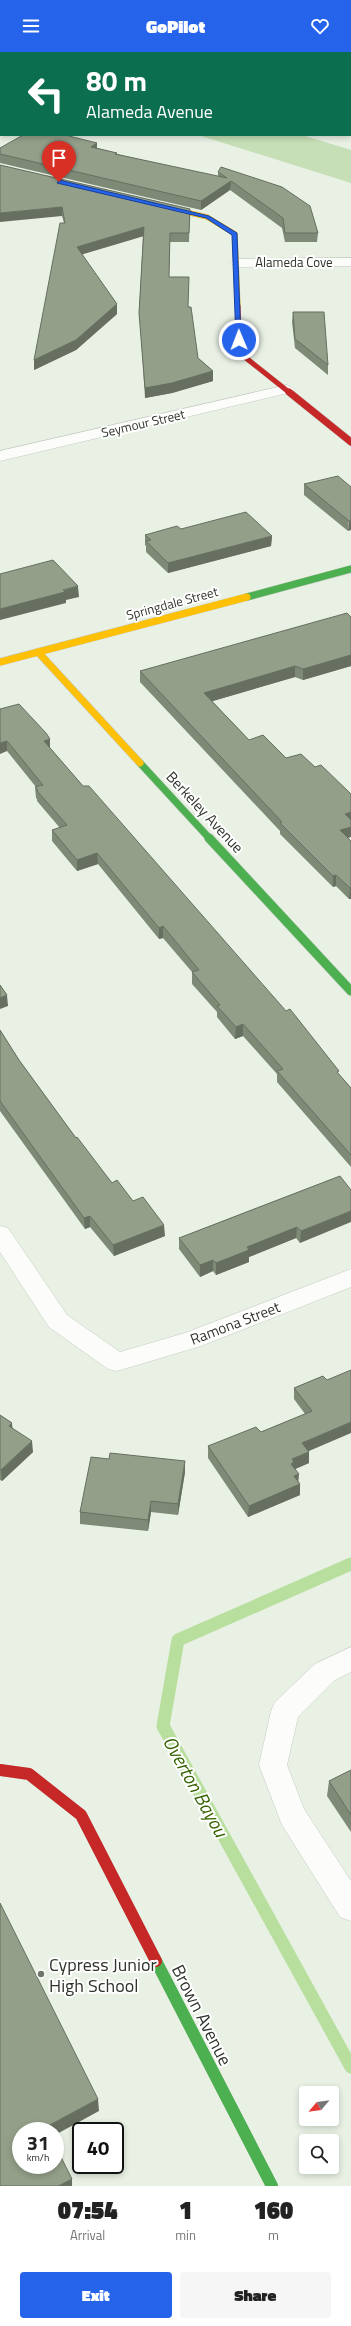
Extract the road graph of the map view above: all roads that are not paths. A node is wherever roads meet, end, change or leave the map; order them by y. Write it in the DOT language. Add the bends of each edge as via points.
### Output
graph roads {
  1 [pos="154,204"];
  2 [pos="351,262"];
  3 [pos="237,263"];
  4 [pos="287,389"];
  5 [pos="351,442"];
  6 [pos="0,456"];
  7 [pos="351,569"];
  8 [pos="38,652"];
  9 [pos="0,662"];
  10 [pos="351,991"];
  11 [pos="0,1234"];
  12 [pos="351,1278"];
  13 [pos="351,1659"];
  14 [pos="0,1770"];
  15 [pos="351,1907"];
  16 [pos="272,2186"];
  1 -- 3 [label="street" via="207,217 235,234"];
  2 -- 3 [label="street, Alameda Cove"];
  3 -- 4 [label="street" via="239,340 246,358"];
  4 -- 5 [label="street"];
  4 -- 6 [label="street, Seymour Street"];
  7 -- 8 [label="street, Springdale Street"];
  8 -- 9 [label="street, Springdale Street"];
  8 -- 10 [label="street, Berkeley Avenue"];
  11 -- 12 [label="street, Ramona Street" via="58,1321 117,1362 192,1340"];
  13 -- 15 [label="street" via="325,1672 285,1711 273,1765 292,1816"];
  14 -- 16 [label="street, Brown Avenue" via="29,1774 81,1815"];
}
